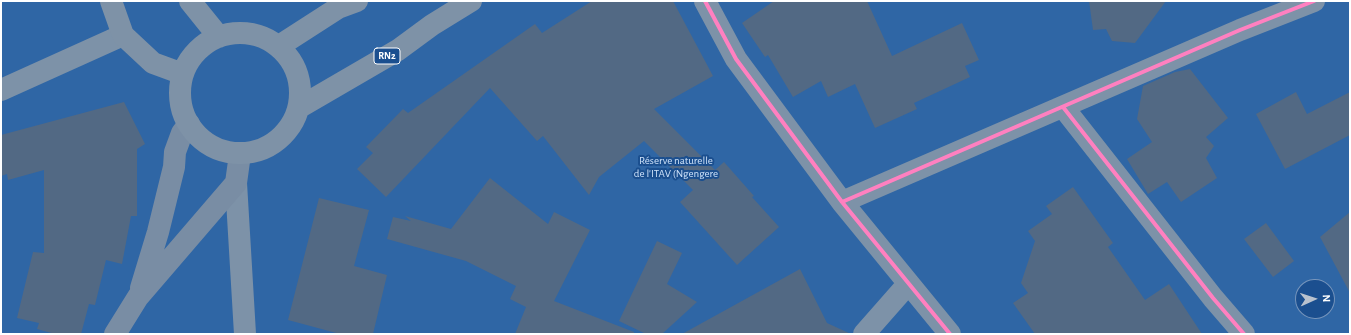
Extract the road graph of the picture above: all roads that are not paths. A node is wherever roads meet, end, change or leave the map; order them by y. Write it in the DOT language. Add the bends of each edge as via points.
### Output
graph roads {
  1 [pos="112,1"];
  2 [pos="190,1"];
  3 [pos="357,1"];
  4 [pos="471,1"];
  5 [pos="704,1"];
  6 [pos="1314,1"];
  7 [pos="123,35"];
  8 [pos="219,37"];
  9 [pos="279,46"];
  10 [pos="184,74"];
  11 [pos="1,90"];
  12 [pos="300,107"];
  13 [pos="1062,107"];
  14 [pos="189,124"];
  15 [pos="240,154"];
  16 [pos="236,183"];
  17 [pos="842,202"];
  18 [pos="908,284"];
  19 [pos="138,297"];
  20 [pos="250,333"];
  21 [pos="115,334"];
  22 [pos="864,334"];
  23 [pos="950,334"];
  24 [pos="1244,334"];
  1 -- 7 [label="highway"];
  2 -- 8 [label="highway"];
  3 -- 9 [label="highway" via="338,8"];
  4 -- 12 [label="highway, RN2" via="398,50"];
  5 -- 17 [label="street" via="736,59"];
  6 -- 13 [label="street"];
  7 -- 10 [label="highway" via="153,63"];
  7 -- 11 [label="street"];
  8 -- 9 [label="highway" via="232,33 270,40"];
  8 -- 10 [label="highway" via="199,48"];
  9 -- 12 [label="highway" via="296,68 301,87"];
  10 -- 14 [label="highway" via="181,105"];
  12 -- 15 [label="highway" via="291,126 278,141"];
  13 -- 17 [label="street"];
  13 -- 24 [label="street" via="1212,298"];
  14 -- 15 [label="highway" via="202,140 220,150"];
  14 -- 19 [label="main road" via="182,133 175,152 174,167 158,232"];
  15 -- 16 [label="main road"];
  16 -- 19 [label="main road"];
  16 -- 20 [label="street"];
  17 -- 18 [label="street"];
  18 -- 22 [label="street"];
  18 -- 23 [label="street"];
  19 -- 21 [label="main road"];
}
